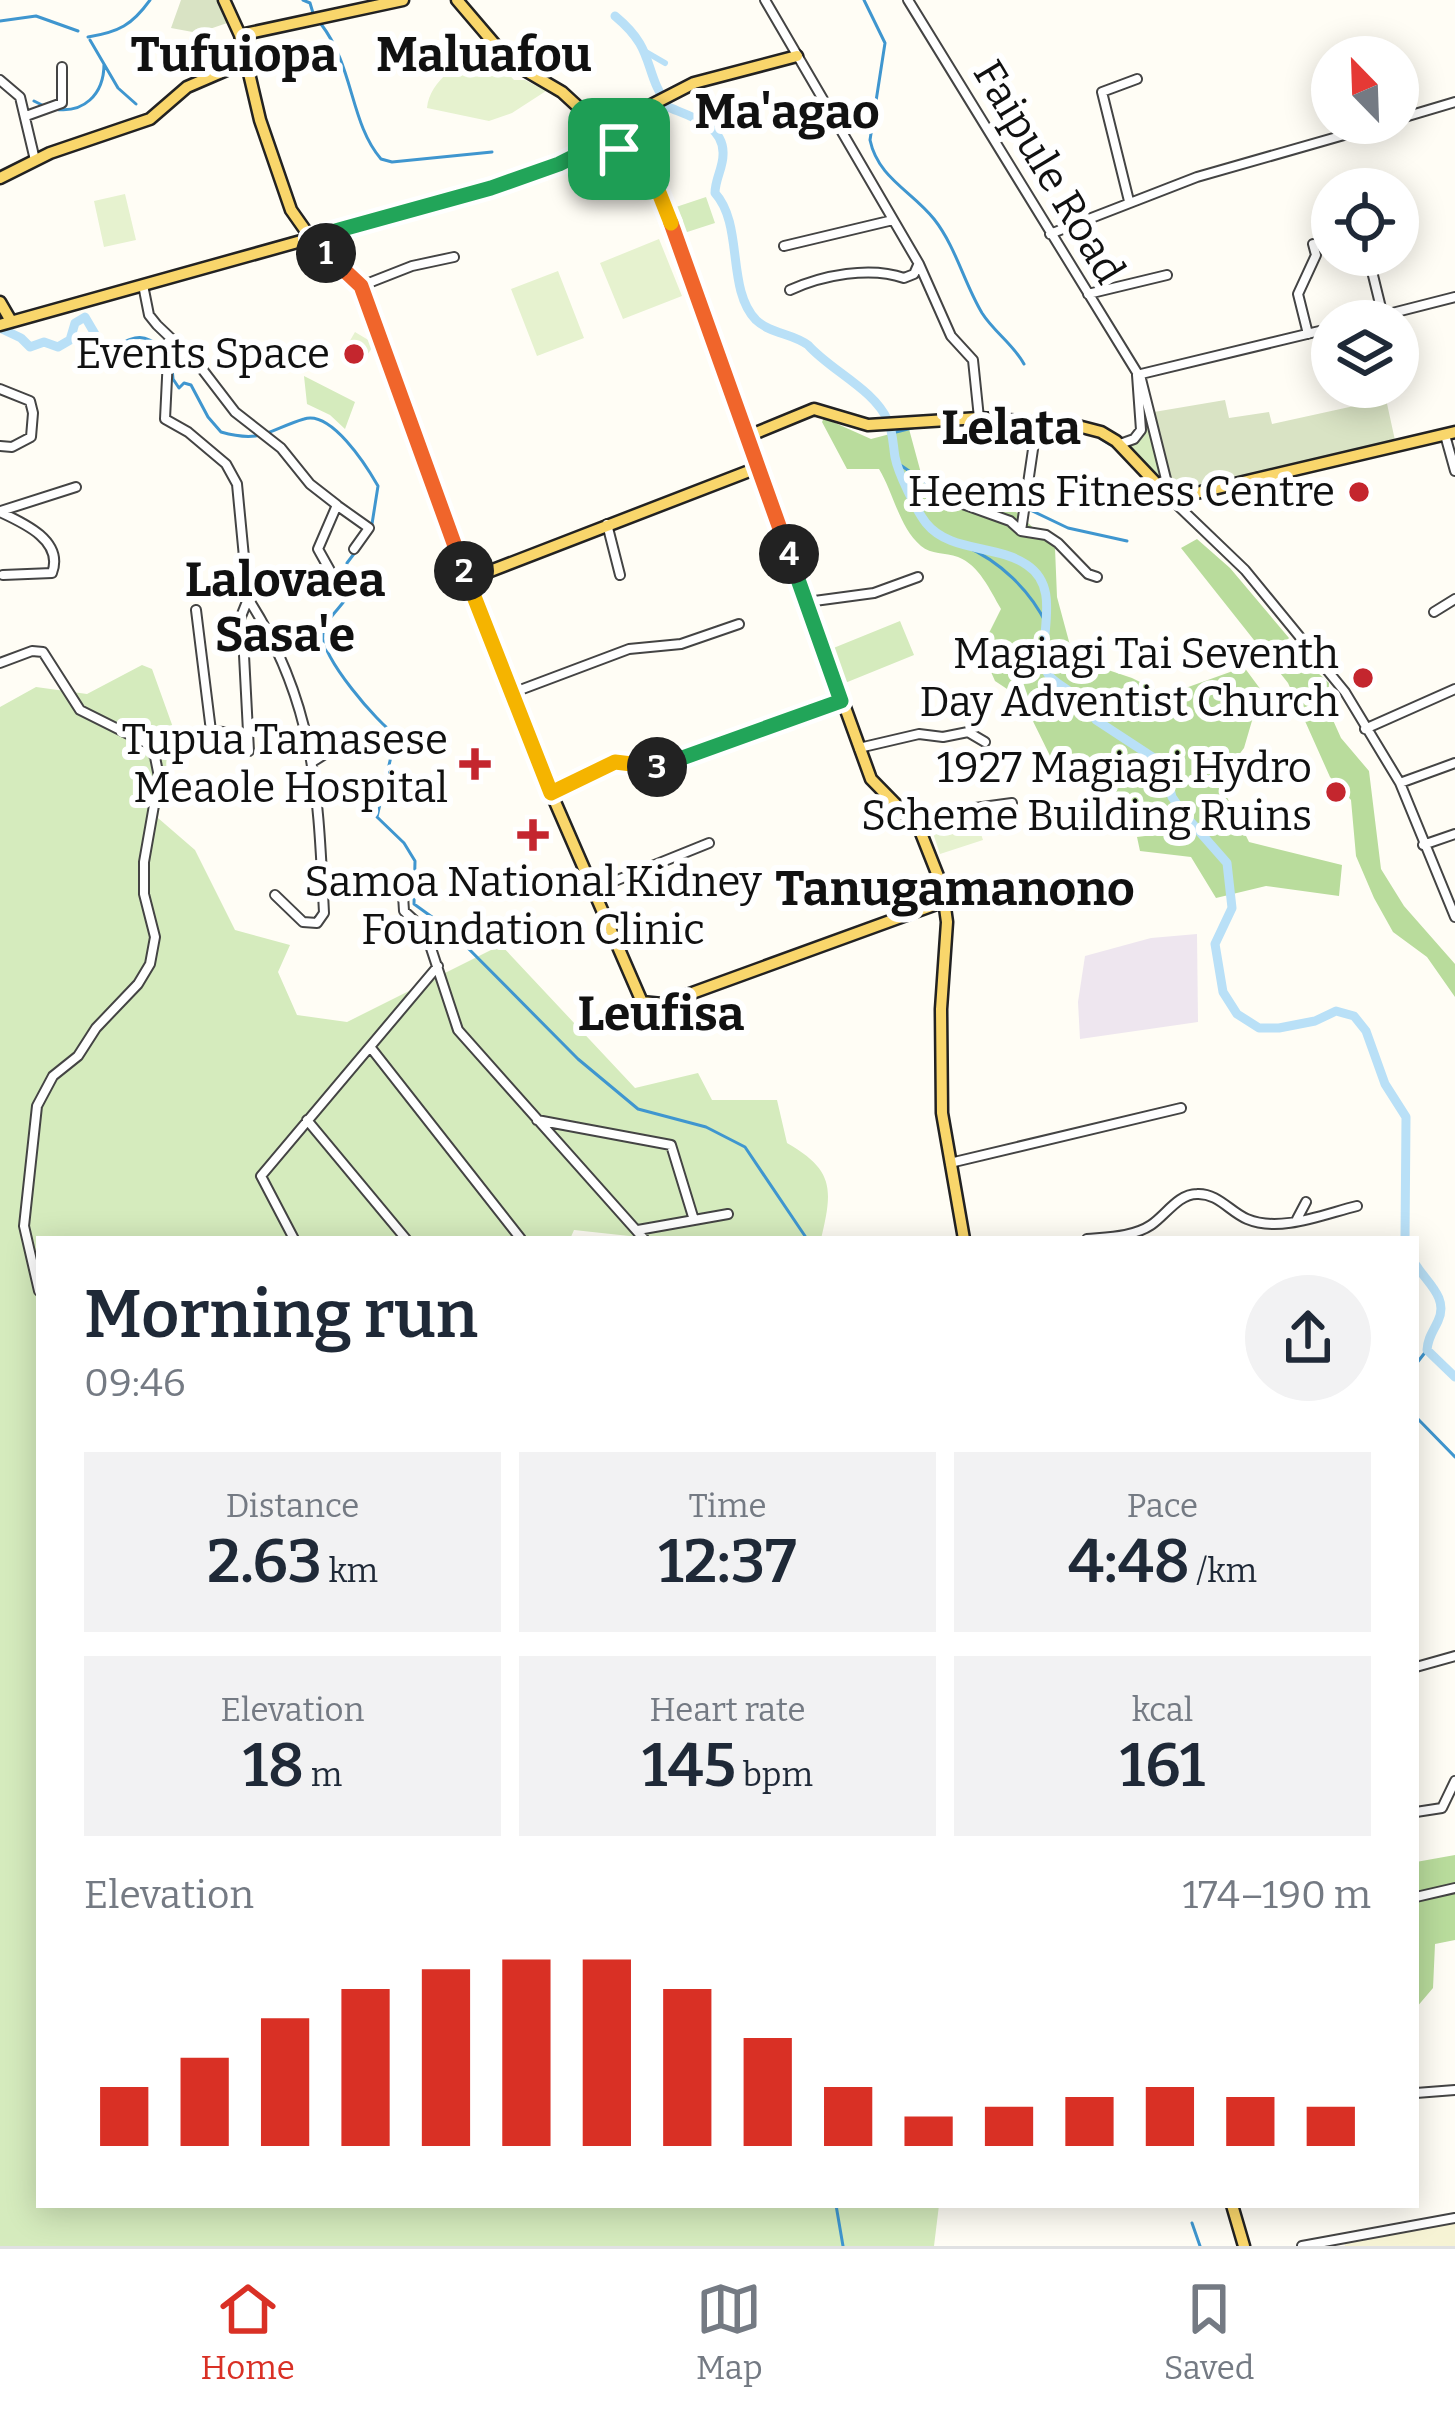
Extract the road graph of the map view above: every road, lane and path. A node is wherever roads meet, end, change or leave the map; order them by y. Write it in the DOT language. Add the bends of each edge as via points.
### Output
graph roads {
  1 [pos="224,0"];
  2 [pos="403,0"];
  3 [pos="457,0"];
  4 [pos="765,0"];
  5 [pos="908,0"];
  6 [pos="240,35"];
  7 [pos="797,56"];
  8 [pos="245,62"];
  9 [pos="62,67"];
  10 [pos="1137,79"];
  11 [pos="0,80"];
  12 [pos="1455,102"];
  13 [pos="1419,113"];
  14 [pos="26,116"];
  15 [pos="588,116"];
  16 [pos="628,117"];
  17 [pos="609,139"];
  18 [pos="1312,144"];
  19 [pos="35,160"];
  20 [pos="0,178"];
  21 [pos="1130,201"];
  22 [pos="893,220"];
  23 [pos="1050,234"];
  24 [pos="310,238"];
  25 [pos="784,246"];
  26 [pos="454,257"];
  27 [pos="919,264"];
  28 [pos="1311,266"];
  29 [pos="1166,274"];
  30 [pos="143,285"];
  31 [pos="361,286"];
  32 [pos="790,290"];
  33 [pos="1088,294"];
  34 [pos="1455,298"];
  35 [pos="0,302"];
  36 [pos="1419,307"];
  37 [pos="7,323"];
  38 [pos="1311,333"];
  39 [pos="1308,334"];
  40 [pos="168,345"];
  41 [pos="1137,375"];
  42 [pos="0,389"];
  43 [pos="979,418"];
  44 [pos="1037,422"];
  45 [pos="1450,433"];
  46 [pos="746,436"];
  47 [pos="1120,445"];
  48 [pos="0,446"];
  49 [pos="757,468"];
  50 [pos="1455,471"];
  51 [pos="76,487"];
  52 [pos="929,492"];
  53 [pos="1171,499"];
  54 [pos="337,505"];
  55 [pos="0,512"];
  56 [pos="607,524"];
  57 [pos="1021,531"];
  58 [pos="354,549"];
  59 [pos="620,575"];
  60 [pos="1,576"];
  61 [pos="918,577"];
  62 [pos="1097,577"];
  63 [pos="467,580"];
  64 [pos="338,583"];
  65 [pos="1455,598"];
  66 [pos="248,599"];
  67 [pos="807,602"];
  68 [pos="196,610"];
  69 [pos="1435,612"];
  70 [pos="739,624"];
  71 [pos="0,663"];
  72 [pos="1455,688"];
  73 [pos="512,693"];
  74 [pos="841,701"];
  75 [pos="1365,729"];
  76 [pos="248,734"];
  77 [pos="985,742"];
  78 [pos="336,747"];
  79 [pos="859,748"];
  80 [pos="249,752"];
  81 [pos="314,761"];
  82 [pos="1455,763"];
  83 [pos="1400,783"];
  84 [pos="551,793"];
  85 [pos="1012,803"];
  86 [pos="919,829"];
  87 [pos="1455,834"];
  88 [pos="709,843"];
  89 [pos="1424,845"];
  90 [pos="402,879"];
  91 [pos="595,889"];
  92 [pos="275,895"];
  93 [pos="945,901"];
  94 [pos="1455,917"];
  95 [pos="439,966"];
  96 [pos="370,1048"];
  97 [pos="1181,1108"];
  98 [pos="535,1119"];
  99 [pos="307,1120"];
  100 [pos="949,1163"];
  101 [pos="1306,1202"];
  102 [pos="1357,1206"];
  103 [pos="728,1214"];
  104 [pos="694,1220"];
  105 [pos="1297,1220"];
  106 [pos="636,1230"];
  107 [pos="292,1236"];
  108 [pos="404,1236"];
  109 [pos="519,1236"];
  110 [pos="641,1236"];
  111 [pos="963,1236"];
  112 [pos="1109,1236"];
  113 [pos="36,1278"];
  114 [pos="1455,1656"];
  115 [pos="1419,1665"];
  116 [pos="1455,1780"];
  117 [pos="1419,1812"];
  118 [pos="1455,1888"];
  119 [pos="1419,1896"];
  120 [pos="1455,2090"];
  121 [pos="1419,2093"];
  122 [pos="1233,2208"];
  123 [pos="1455,2218"];
  124 [pos="1244,2246"];
  125 [pos="1302,2246"];
  1 -- 6 [label="main road"];
  2 -- 6 [label="main road"];
  3 -- 15 [label="main road" via="509,61"];
  4 -- 7 [label="street"];
  5 -- 23 [label="street, Faipule Road"];
  6 -- 8 [label="main road"];
  7 -- 16 [label="main road" via="710,76"];
  7 -- 22 [label="street"];
  8 -- 19 [label="main road" via="187,87 148,120"];
  8 -- 24 [label="main road" via="291,210"];
  9 -- 14 [label="street" via="62,103"];
  10 -- 21 [label="street" via="1102,92"];
  11 -- 14 [label="street" via="20,97"];
  12 -- 13 [label="street"];
  14 -- 19 [label="street"];
  15 -- 16 [label="main road" via="602,126"];
  15 -- 17 [label="main road"];
  16 -- 17 [label="main road"];
  17 -- 24 [label="main road" via="491,188"];
  17 -- 46 [label="main road" via="652,175"];
  18 -- 21 [label="street"];
  19 -- 20 [label="main road"];
  21 -- 23 [label="street"];
  22 -- 25 [label="street"];
  22 -- 27 [label="street"];
  23 -- 33 [label="street, Faipule Road"];
  24 -- 30 [label="main road"];
  24 -- 31 [label="main road"];
  26 -- 31 [label="street"];
  27 -- 32 [label="street" via="904,278 860,274"];
  27 -- 43 [label="street" via="951,336 973,360"];
  28 -- 39 [label="street" via="1298,294"];
  29 -- 33 [label="street"];
  30 -- 37 [label="main road"];
  30 -- 40 [label="street"];
  31 -- 63 [label="main road"];
  33 -- 41 [label="street, Faipule Road"];
  34 -- 36 [label="street"];
  35 -- 37 [label="main road"];
  38 -- 39 [label="street"];
  39 -- 41 [label="street"];
  40 -- 54 [label="street" via="199,364 235,412"];
  40 -- 66 [label="street" via="165,419 236,478"];
  41 -- 47 [label="street" via="1141,430"];
  41 -- 53 [label="street, Faipule Road"];
  42 -- 48 [label="street" via="30,401 33,429 23,443"];
  43 -- 44 [label="main road"];
  43 -- 46 [label="main road" via="876,425 814,409"];
  44 -- 47 [label="main road" via="1089,428"];
  44 -- 57 [label="street"];
  45 -- 50 [label="street"];
  45 -- 53 [label="main road"];
  46 -- 49 [label="main road"];
  47 -- 53 [label="main road"];
  49 -- 56 [label="main road"];
  49 -- 67 [label="main road"];
  51 -- 55 [label="street"];
  52 -- 57 [label="street"];
  53 -- 75 [label="street" via="1256,583"];
  54 -- 58 [label="street" via="369,528"];
  54 -- 64 [label="street" via="318,549"];
  55 -- 60 [label="street" via="38,533 55,559 52,573"];
  56 -- 59 [label="street"];
  56 -- 63 [label="main road"];
  57 -- 62 [label="street" via="1046,536"];
  61 -- 67 [label="street"];
  63 -- 73 [label="main road"];
  65 -- 69 [label="street"];
  66 -- 76 [label="street" via="238,624"];
  66 -- 81 [label="street" via="288,669"];
  67 -- 74 [label="main road"];
  68 -- 76 [label="street" via="211,731"];
  70 -- 73 [label="street" via="680,644 629,649"];
  71 -- 113 [label="street" via="43,652 80,710 146,743 158,767 143,873 152,956 37,1106 24,1226"];
  72 -- 75 [label="street"];
  73 -- 84 [label="main road"];
  74 -- 79 [label="main road"];
  74 -- 84 [label="main road" via="654,768 615,762"];
  75 -- 83 [label="street"];
  76 -- 80 [label="street"];
  77 -- 79 [label="street" via="968,732 919,734"];
  78 -- 81 [label="street"];
  79 -- 86 [label="main road" via="876,787"];
  81 -- 92 [label="street" via="321,920 303,922"];
  82 -- 83 [label="street"];
  83 -- 89 [label="street"];
  84 -- 91 [label="main road"];
  85 -- 86 [label="street"];
  86 -- 93 [label="main road"];
  87 -- 89 [label="street"];
  88 -- 91 [label="street"];
  89 -- 94 [label="street"];
  90 -- 95 [label="street" via="404,911 424,930"];
  91 -- 93 [label="main road" via="646,1005"];
  93 -- 100 [label="main road" via="941,1070"];
  95 -- 96 [label="street"];
  95 -- 98 [label="street" via="458,1030"];
  96 -- 99 [label="street"];
  96 -- 109 [label="street"];
  97 -- 100 [label="street"];
  98 -- 104 [label="street" via="671,1145"];
  98 -- 106 [label="street"];
  99 -- 107 [label="street" via="261,1176"];
  99 -- 108 [label="street"];
  100 -- 111 [label="main road"];
  101 -- 105 [label="street"];
  102 -- 105 [label="street"];
  103 -- 104 [label="street"];
  104 -- 106 [label="street"];
  105 -- 112 [label="street" via="1264,1224 1199,1193 1149,1226"];
  106 -- 110 [label="street"];
  114 -- 115 [label="street"];
  116 -- 117 [label="street" via="1442,1808"];
  118 -- 119 [label="street"];
  120 -- 121 [label="street"];
  122 -- 124 [label="main road"];
  123 -- 125 [label="street"];
}
